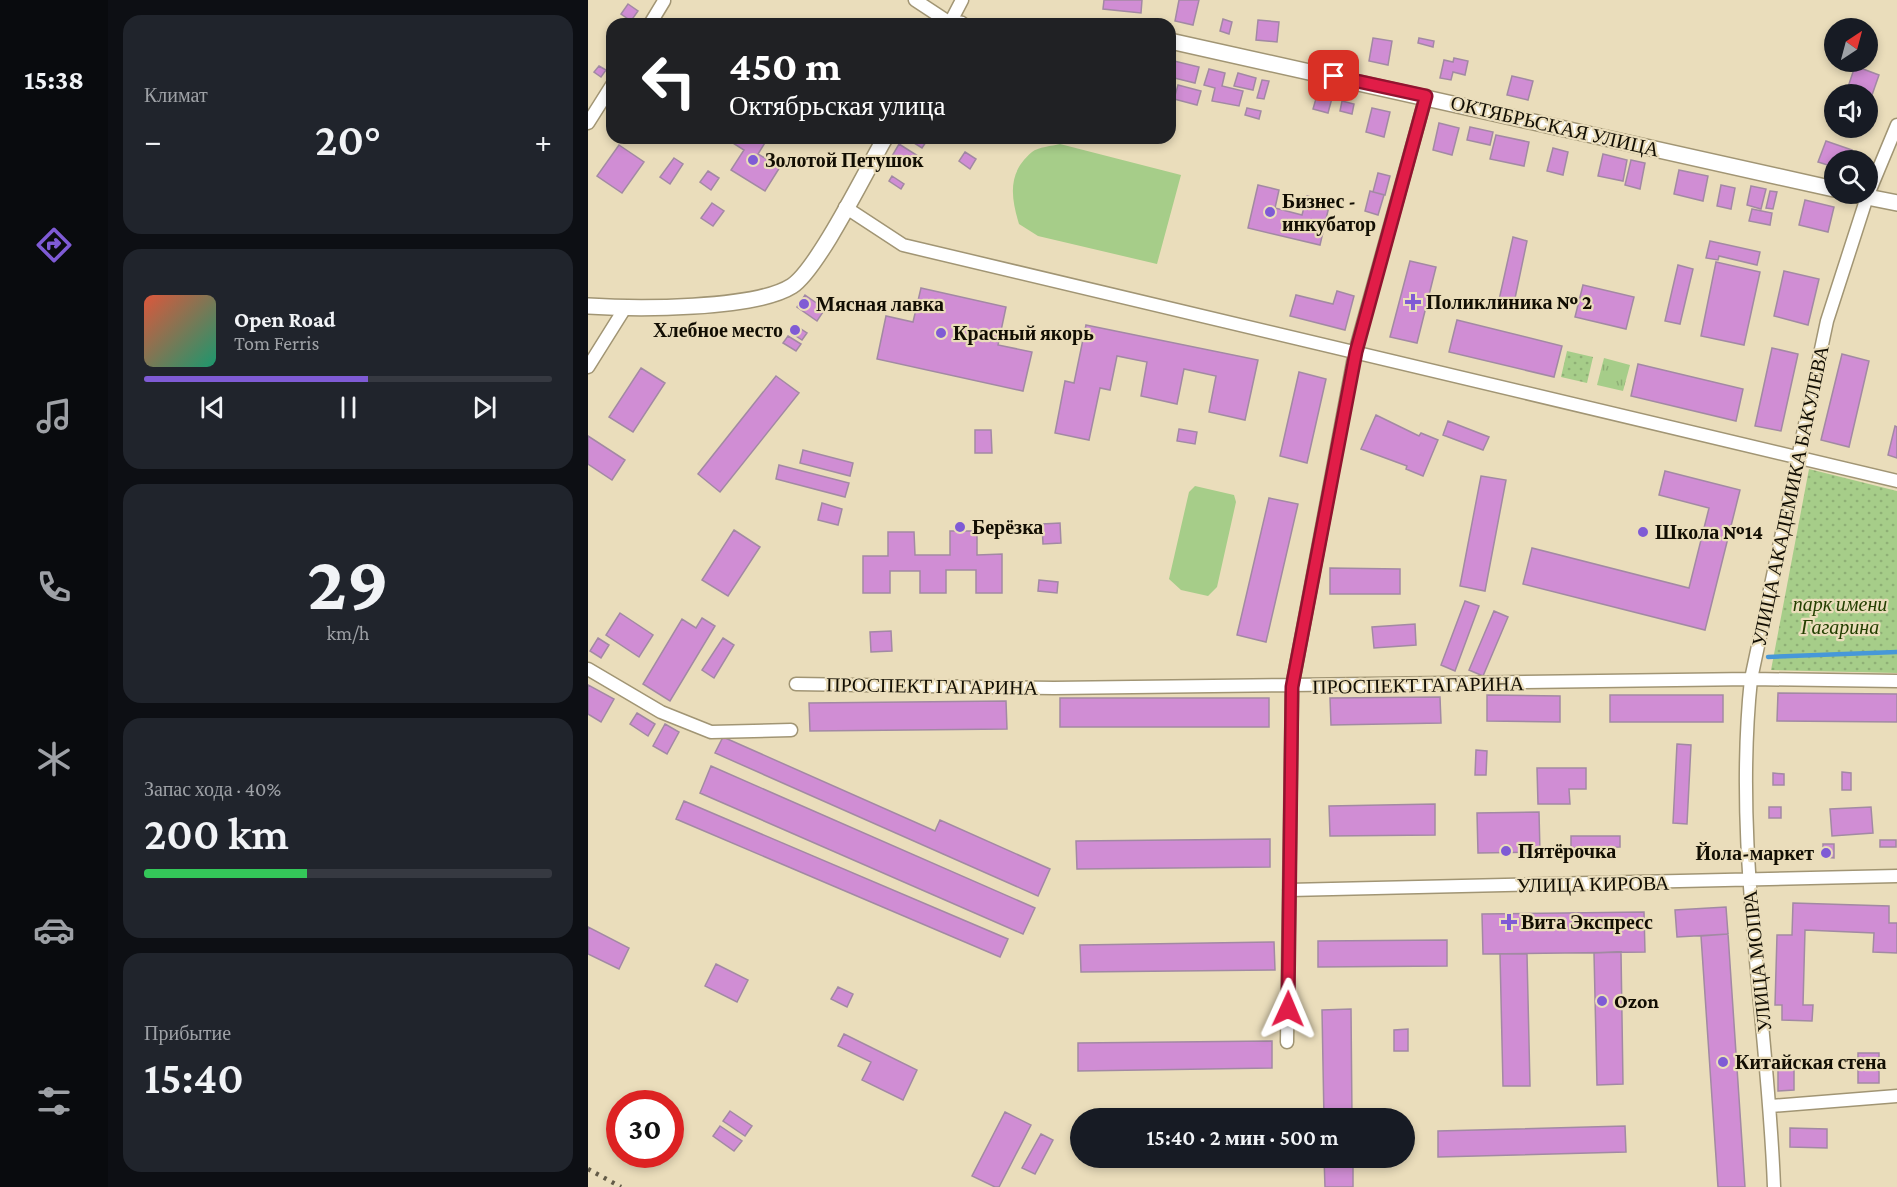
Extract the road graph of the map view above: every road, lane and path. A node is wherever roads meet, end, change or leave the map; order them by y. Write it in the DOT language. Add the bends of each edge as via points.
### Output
graph roads {
  1 [pos="915,0"];
  2 [pos="962,0"];
  3 [pos="664,1"];
  4 [pos="654,18"];
  5 [pos="944,18"];
  6 [pos="956,18"];
  7 [pos="1176,42"];
  8 [pos="606,94"];
  9 [pos="1426,96"];
  10 [pos="588,123"];
  11 [pos="1897,125"];
  12 [pos="882,144"];
  13 [pos="1878,161"];
  14 [pos="1824,187"];
  15 [pos="1878,199"];
  16 [pos="1897,203"];
  17 [pos="1858,204"];
  18 [pos="845,207"];
  19 [pos="588,306"];
  20 [pos="625,308"];
  21 [pos="1356,352"];
  22 [pos="588,367"];
  23 [pos="1796,457"];
  24 [pos="1897,481"];
  25 [pos="588,669"];
  26 [pos="1751,679"];
  27 [pos="1897,681"];
  28 [pos="796,684"];
  29 [pos="1292,687"];
  30 [pos="791,730"];
  31 [pos="1897,876"];
  32 [pos="1749,879"];
  33 [pos="1289,890"];
  34 [pos="1287,1042"];
  35 [pos="1897,1096"];
  36 [pos="1771,1106"];
  37 [pos="1774,1187"];
  1 -- 5 [label="street"];
  2 -- 6 [label="street"];
  3 -- 4 [label="street"];
  7 -- 9 [label="street, ОКТЯБРЬСКАЯ УЛИЦА"];
  8 -- 10 [label="street"];
  9 -- 14 [label="street, ОКТЯБРЬСКАЯ УЛИЦА"];
  9 -- 21 [label="street"];
  11 -- 13 [label="street, УЛИЦА АКАДЕМИКА БАКУЛЕВА"];
  12 -- 18 [label="street"];
  15 -- 16 [label="street"];
  17 -- 23 [label="street, УЛИЦА АКАДЕМИКА БАКУЛЕВА"];
  18 -- 20 [label="street" via="811,265 792,285 754,301"];
  18 -- 21 [label="street" via="903,246"];
  19 -- 20 [label="street"];
  20 -- 22 [label="street"];
  21 -- 23 [label="street"];
  21 -- 29 [label="street"];
  23 -- 24 [label="street"];
  23 -- 26 [label="street, УЛИЦА АКАДЕМИКА БАКУЛЕВА"];
  25 -- 30 [label="street" via="661,712 711,732"];
  26 -- 27 [label="street, ПРОСПЕКТ ГАГАРИНА"];
  26 -- 29 [label="street, ПРОСПЕКТ ГАГАРИНА"];
  26 -- 32 [label="street, УЛИЦА АКАДЕМИКА БАКУЛЕВА" via="1745,734"];
  28 -- 29 [label="street, ПРОСПЕКТ ГАГАРИНА"];
  29 -- 33 [label="street"];
  31 -- 32 [label="street, УЛИЦА КИРОВА"];
  32 -- 33 [label="street, УЛИЦА КИРОВА"];
  32 -- 36 [label="street, УЛИЦА МОПРА"];
  33 -- 34 [label="street"];
  35 -- 36 [label="street"];
  36 -- 37 [label="street, УЛИЦА МОПРА"];
}
